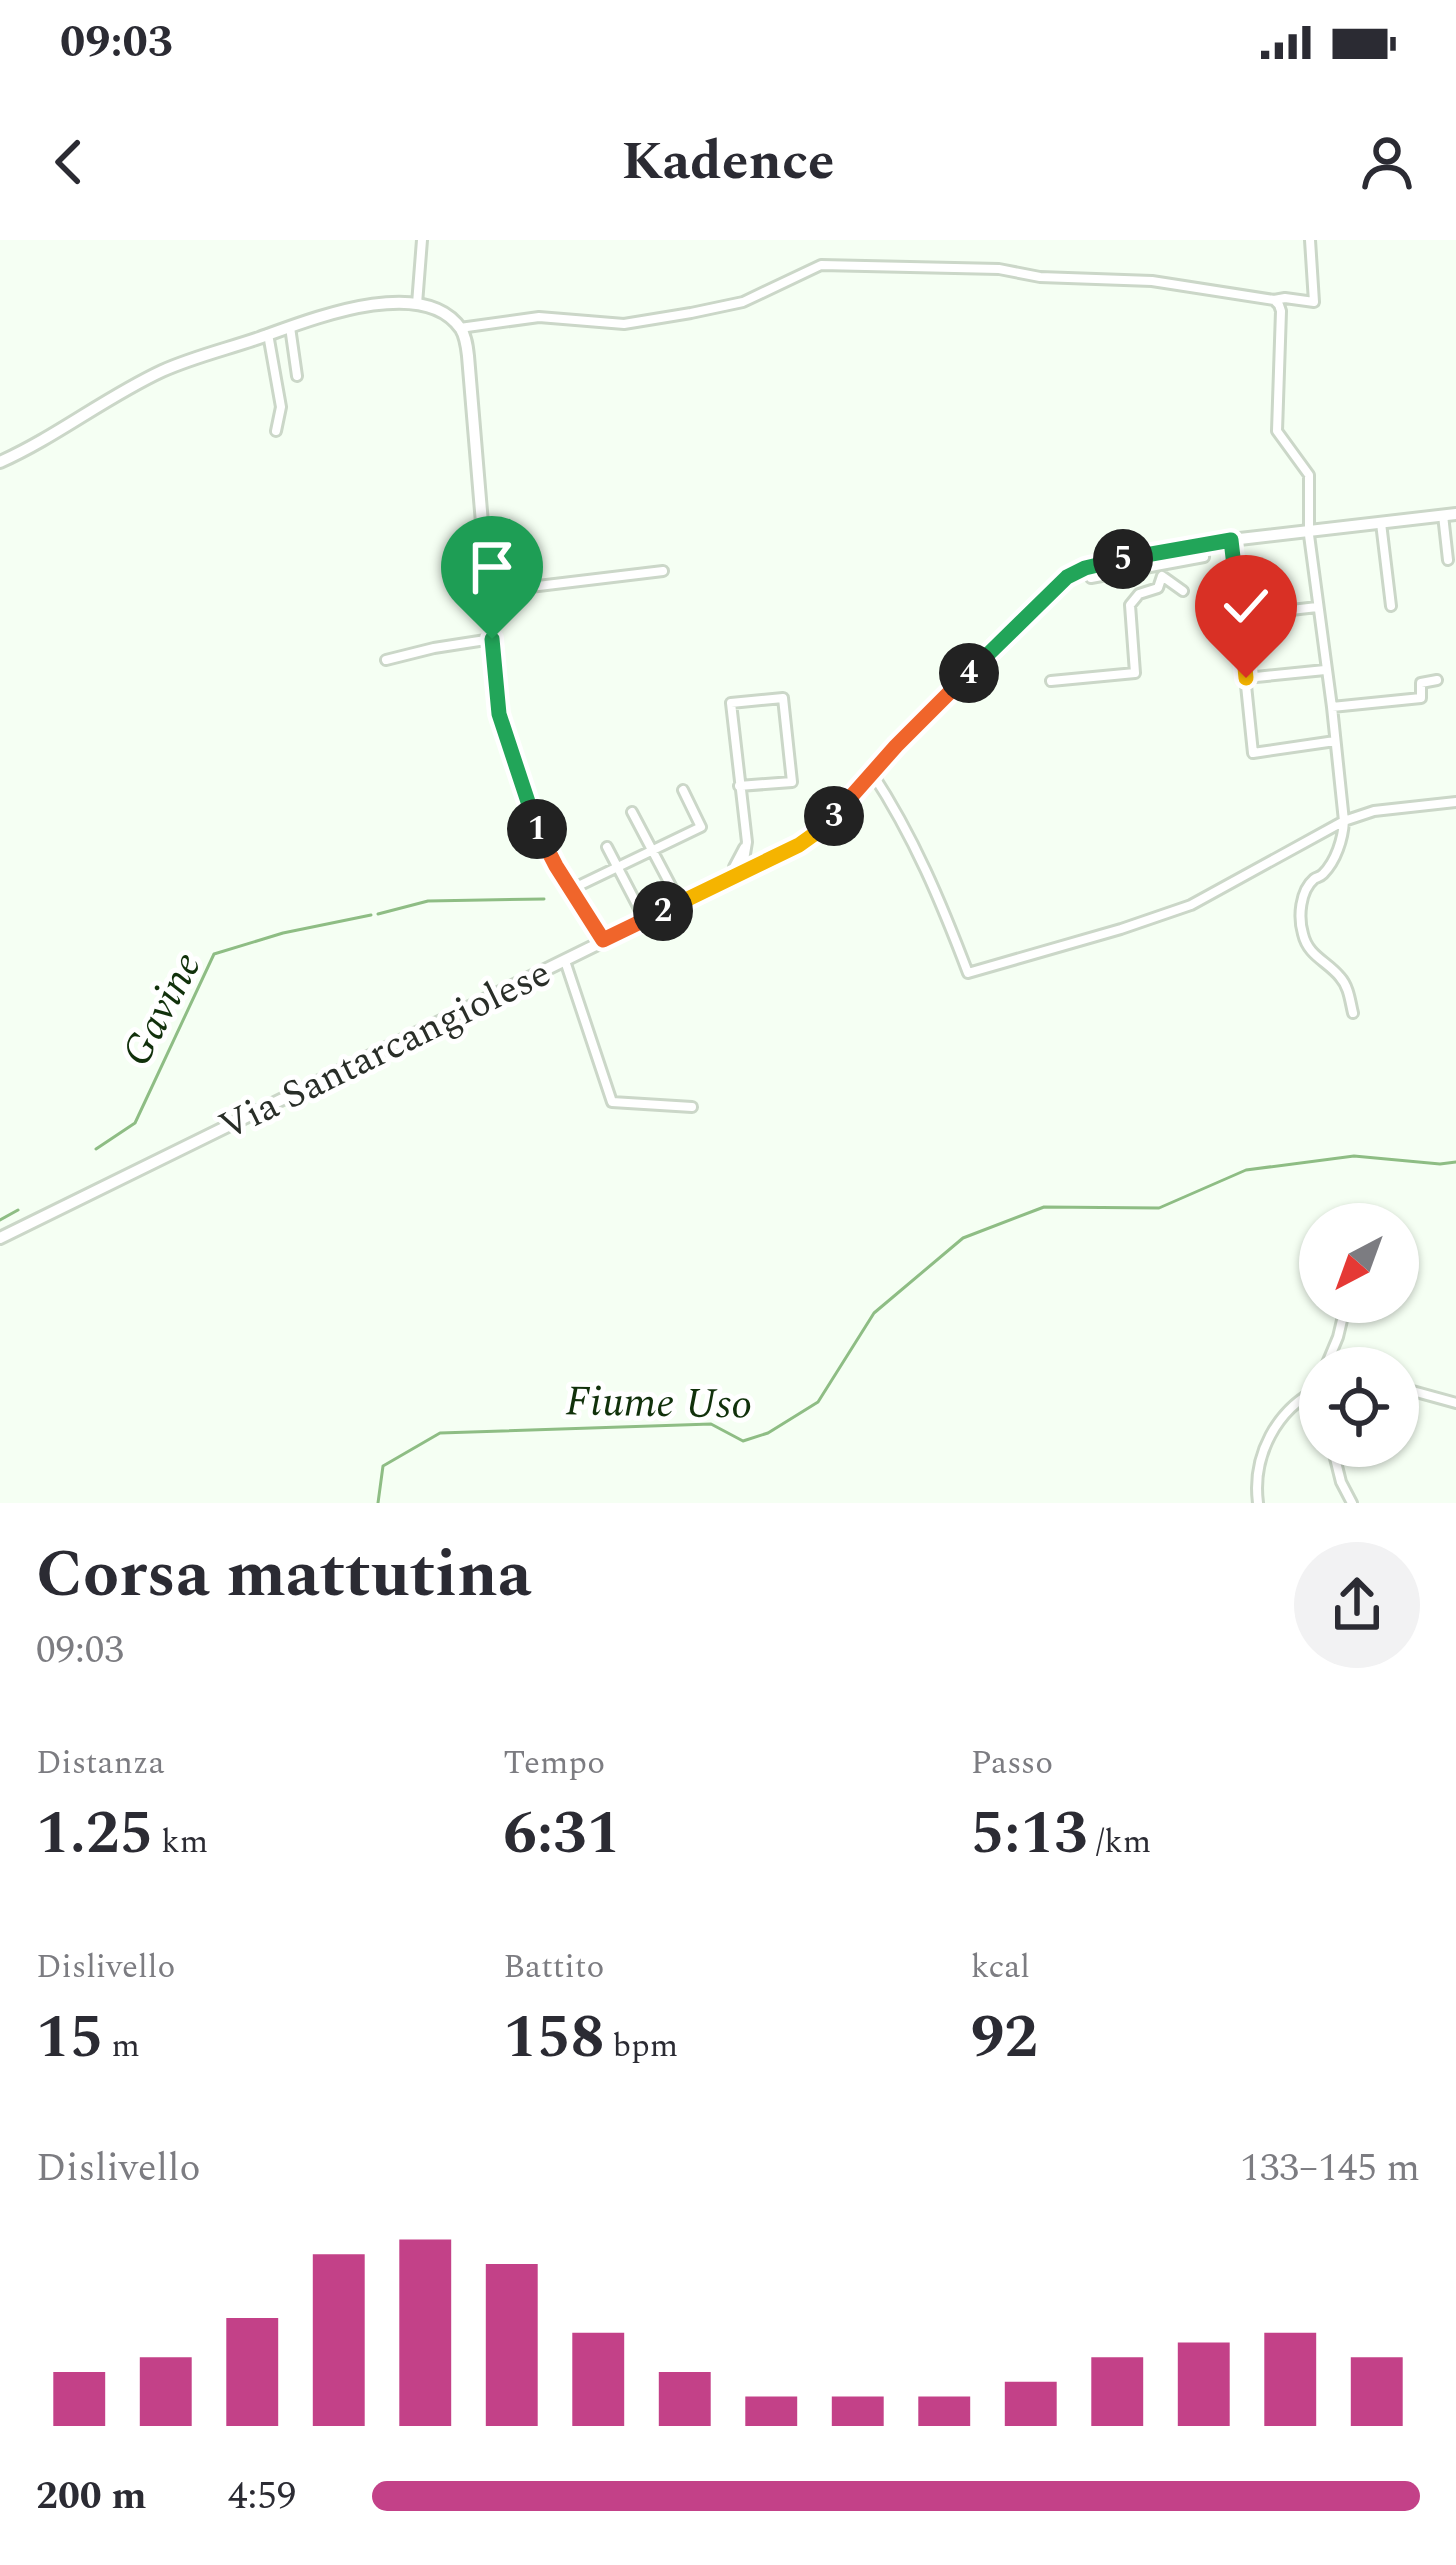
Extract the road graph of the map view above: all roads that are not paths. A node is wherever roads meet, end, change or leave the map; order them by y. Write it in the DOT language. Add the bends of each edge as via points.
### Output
graph roads {
  1 [pos="422,240"];
  2 [pos="1310,240"];
  3 [pos="1274,300"];
  4 [pos="1297,302"];
  5 [pos="417,305"];
  6 [pos="1281,311"];
  7 [pos="290,327"];
  8 [pos="460,328"];
  9 [pos="268,334"];
  10 [pos="297,376"];
  11 [pos="276,431"];
  12 [pos="0,462"];
  13 [pos="1449,515"];
  14 [pos="1381,523"];
  15 [pos="1308,530"];
  16 [pos="1231,540"];
  17 [pos="1204,557"];
  18 [pos="1156,560"];
  19 [pos="1448,560"];
  20 [pos="663,571"];
  21 [pos="1162,576"];
  22 [pos="1091,578"];
  23 [pos="1183,591"];
  24 [pos="488,592"];
  25 [pos="1391,606"];
  26 [pos="1317,607"];
  27 [pos="1240,616"];
  28 [pos="492,639"];
  29 [pos="386,660"];
  30 [pos="1325,670"];
  31 [pos="1246,678"];
  32 [pos="1437,680"];
  33 [pos="1052,681"];
  34 [pos="1332,707"];
  35 [pos="1335,741"];
  36 [pos="872,773"];
  37 [pos="739,786"];
  38 [pos="683,790"];
  39 [pos="1456,802"];
  40 [pos="632,812"];
  41 [pos="1344,821"];
  42 [pos="747,842"];
  43 [pos="607,847"];
  44 [pos="651,852"];
  45 [pos="771,860"];
  46 [pos="618,868"];
  47 [pos="738,874"];
  48 [pos="571,889"];
  49 [pos="680,903"];
  50 [pos="645,920"];
  51 [pos="603,940"];
  52 [pos="565,959"];
  53 [pos="1353,1013"];
  54 [pos="692,1106"];
  55 [pos="0,1238"];
  56 [pos="1419,1393"];
  57 [pos="1299,1403"];
  58 [pos="1456,1403"];
  59 [pos="1337,1467"];
  60 [pos="1258,1503"];
  61 [pos="1352,1503"];
  1 -- 5 [label="street"];
  2 -- 4 [label="street" via="1314,302"];
  3 -- 4 [label="street"];
  3 -- 6 [label="street"];
  3 -- 8 [label="street" via="999,269 821,265 743,302 691,313 624,324 538,317"];
  4 -- 6 [label="street"];
  5 -- 7 [label="main road" via="356,307"];
  5 -- 8 [label="main road"];
  6 -- 15 [label="street" via="1277,431 1309,475"];
  7 -- 9 [label="main road"];
  7 -- 10 [label="street"];
  8 -- 24 [label="main road"];
  9 -- 11 [label="street"];
  9 -- 12 [label="main road" via="164,370"];
  13 -- 14 [label="main road, Via Santarcangiolese"];
  13 -- 19 [label="street"];
  14 -- 15 [label="main road, Via Santarcangiolese"];
  14 -- 25 [label="street"];
  15 -- 16 [label="main road, Via Santarcangiolese"];
  15 -- 26 [label="street"];
  16 -- 18 [label="main road, Via Santarcangiolese"];
  16 -- 27 [label="street"];
  17 -- 18 [label="street, Via Santarcangiolese"];
  18 -- 21 [label="street"];
  18 -- 22 [label="street, Via Santarcangiolese"];
  18 -- 36 [label="main road, Via Santarcangiolese" via="1106,563 1067,577"];
  20 -- 24 [label="street"];
  21 -- 23 [label="street"];
  21 -- 33 [label="street" via="1130,605 1135,673"];
  24 -- 28 [label="main road"];
  26 -- 27 [label="street"];
  26 -- 30 [label="street"];
  27 -- 31 [label="street"];
  28 -- 29 [label="street"];
  28 -- 48 [label="main road" via="503,732 538,832"];
  30 -- 31 [label="street"];
  30 -- 34 [label="street"];
  31 -- 35 [label="street" via="1252,753"];
  32 -- 34 [label="street" via="1421,683 1421,698"];
  34 -- 35 [label="street"];
  35 -- 41 [label="street"];
  36 -- 41 [label="street" via="931,878 968,973 1191,905"];
  36 -- 45 [label="main road, Via Santarcangiolese" via="820,830"];
  37 -- 37 [label="street" via="730,704 783,698 792,782"];
  37 -- 42 [label="street"];
  38 -- 44 [label="street" via="701,827"];
  39 -- 41 [label="street"];
  40 -- 44 [label="street"];
  41 -- 53 [label="street" via="1332,860 1304,892 1300,916 1312,954 1341,978"];
  42 -- 45 [label="street" via="754,855"];
  42 -- 47 [label="street"];
  43 -- 46 [label="street"];
  44 -- 46 [label="street"];
  44 -- 49 [label="street"];
  45 -- 47 [label="main road, Via Santarcangiolese"];
  46 -- 48 [label="street"];
  46 -- 50 [label="street"];
  47 -- 49 [label="main road, Via Santarcangiolese"];
  48 -- 51 [label="main road"];
  49 -- 50 [label="main road, Via Santarcangiolese"];
  50 -- 51 [label="main road, Via Santarcangiolese"];
  51 -- 52 [label="main road, Via Santarcangiolese"];
  52 -- 54 [label="street" via="611,1102"];
  52 -- 55 [label="main road, Via Santarcangiolese"];
  56 -- 58 [label="street"];
  57 -- 60 [label="street" via="1265,1446 1255,1478"];
  59 -- 61 [label="street"];
}
